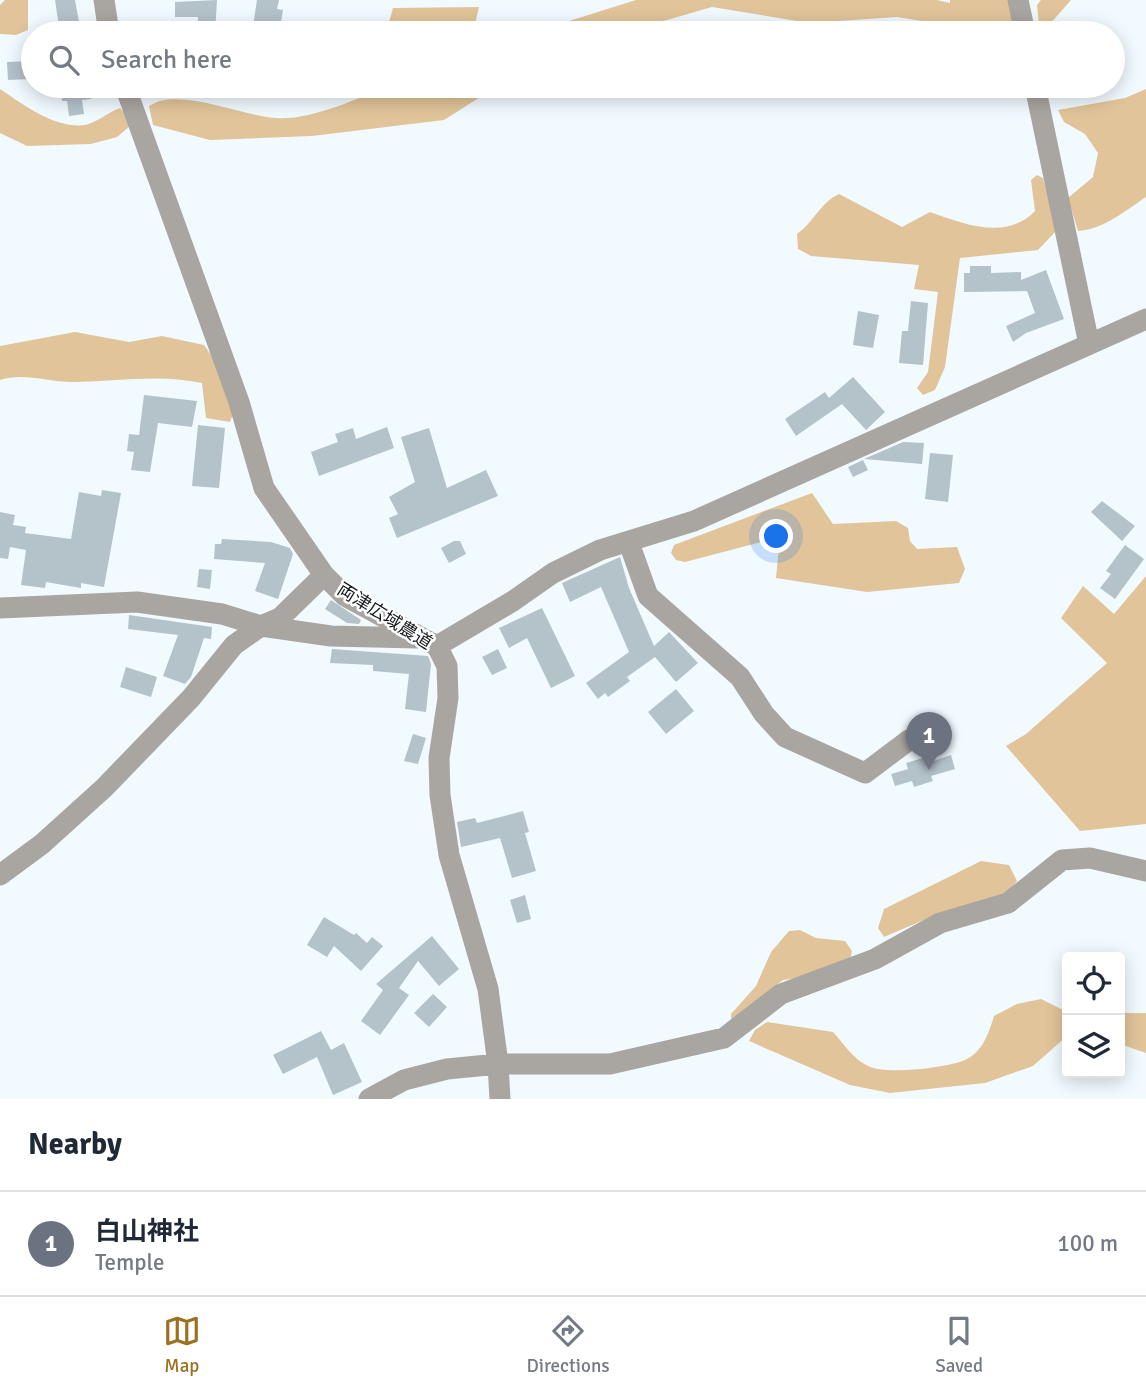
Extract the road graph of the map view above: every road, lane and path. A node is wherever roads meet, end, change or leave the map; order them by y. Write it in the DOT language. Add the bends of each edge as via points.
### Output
graph roads {
  1 [pos="104,0"];
  2 [pos="1018,0"];
  3 [pos="107,21"];
  4 [pos="1022,21"];
  5 [pos="129,98"];
  6 [pos="1038,98"];
  7 [pos="1146,319"];
  8 [pos="1089,344"];
  9 [pos="628,542"];
  10 [pos="324,575"];
  11 [pos="0,608"];
  12 [pos="261,626"];
  13 [pos="428,642"];
  14 [pos="909,740"];
  15 [pos="1146,871"];
  16 [pos="0,875"];
  17 [pos="498,1064"];
  18 [pos="369,1099"];
  19 [pos="500,1099"];
  1 -- 3 [label="street"];
  2 -- 4 [label="street"];
  5 -- 10 [label="street, 両津広域農道" via="239,402 264,488"];
  6 -- 8 [label="street"];
  7 -- 8 [label="street"];
  8 -- 9 [label="street" via="694,521"];
  9 -- 13 [label="street" via="553,573 513,601"];
  9 -- 14 [label="street" via="648,596 740,677 785,737 865,773"];
  10 -- 12 [label="street" via="280,618"];
  10 -- 13 [label="street, 両津広域農道" via="345,596"];
  11 -- 12 [label="street" via="137,602 222,614"];
  12 -- 13 [label="street" via="354,639"];
  12 -- 16 [label="street" via="234,645 191,698 104,788"];
  13 -- 17 [label="street, 両津広域農道" via="447,666 440,795 449,855 488,989"];
  15 -- 17 [label="street" via="1090,858 1062,860 1008,903 940,923 875,959 781,994 724,1038 610,1064"];
  17 -- 18 [label="street" via="447,1069 404,1080"];
  17 -- 19 [label="street, 両津広域農道"];
}
